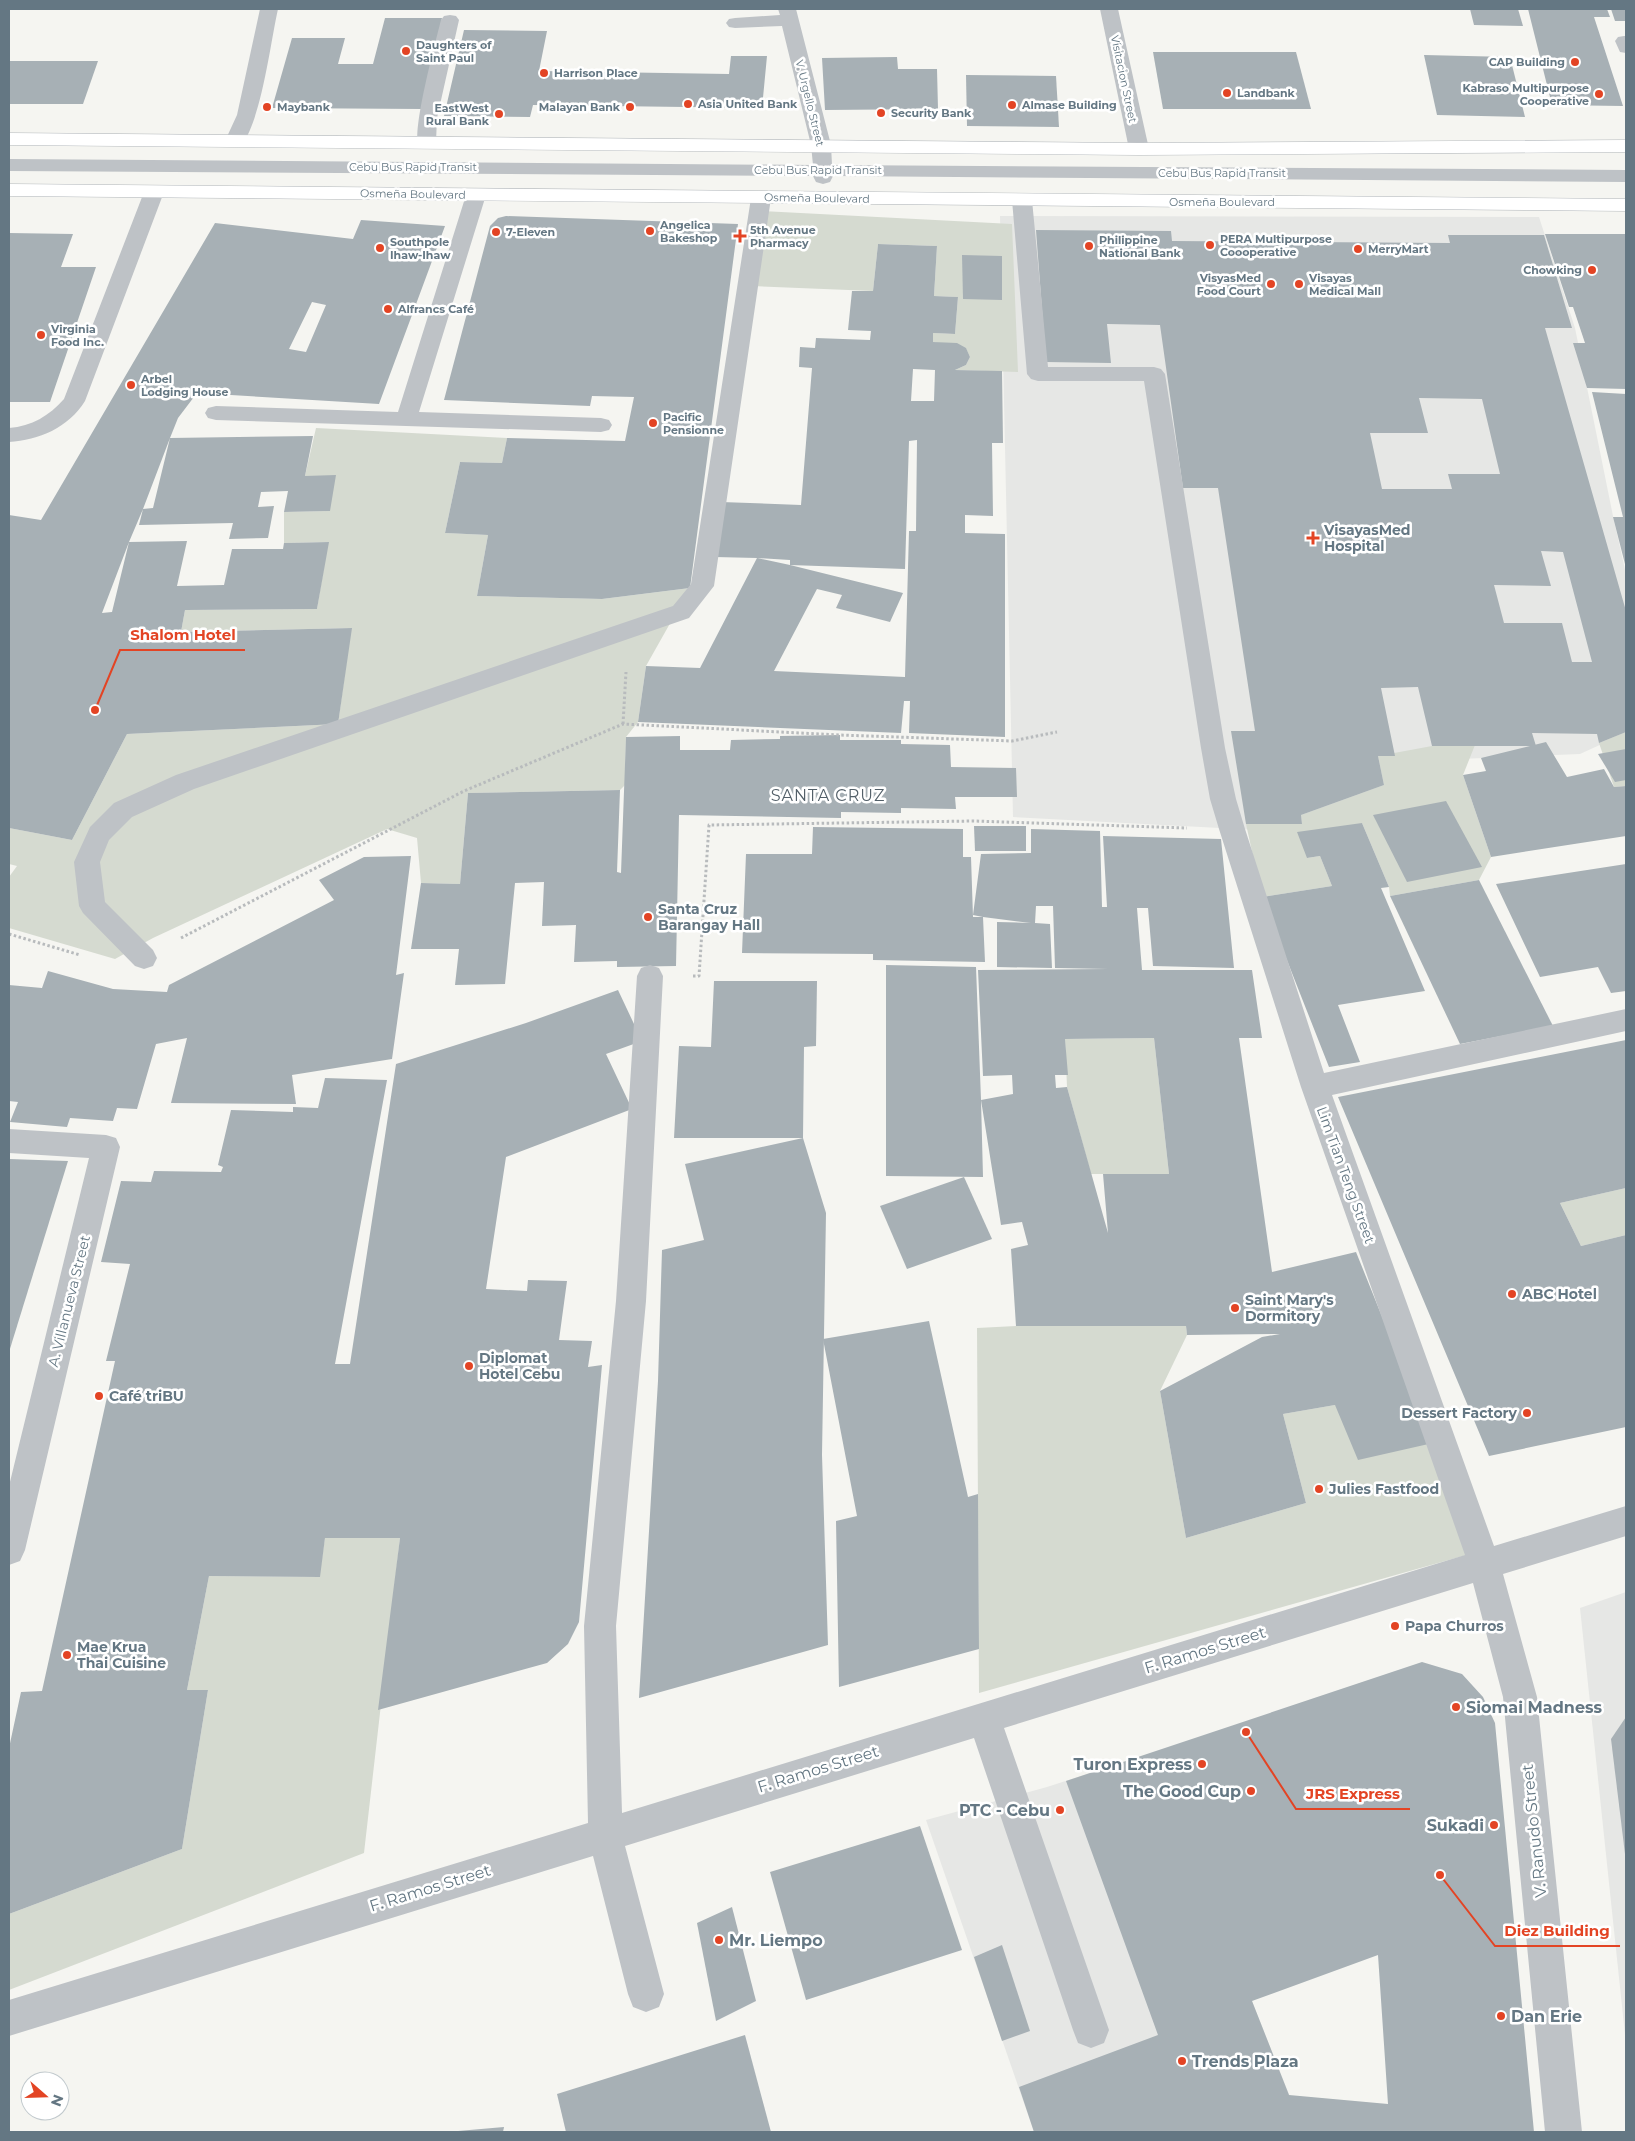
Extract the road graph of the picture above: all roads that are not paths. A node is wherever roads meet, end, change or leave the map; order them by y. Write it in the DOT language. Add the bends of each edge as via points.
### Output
graph roads {
  1 [pos="269,9"];
  2 [pos="1109,9"];
  3 [pos="788,14"];
  4 [pos="450,20"];
  5 [pos="735,23"];
  6 [pos="9,139"];
  7 [pos="235,141"];
  8 [pos="426,142"];
  9 [pos="822,145"];
  10 [pos="1626,146"];
  11 [pos="1139,149"];
  12 [pos="9,165"];
  13 [pos="823,170"];
  14 [pos="1626,176"];
  15 [pos="9,190"];
  16 [pos="154,192"];
  17 [pos="476,195"];
  18 [pos="761,198"];
  19 [pos="824,198"];
  20 [pos="1022,200"];
  21 [pos="1626,205"];
  22 [pos="216,412"];
  23 [pos="406,419"];
  24 [pos="601,425"];
  25 [pos="9,435"];
  26 [pos="144,958"];
  27 [pos="650,976"];
  28 [pos="1626,1020"];
  29 [pos="1315,1087"];
  30 [pos="9,1141"];
  31 [pos="1626,1521"];
  32 [pos="9,1550"];
  33 [pos="1484,1564"];
  34 [pos="984,1719"];
  35 [pos="604,1835"];
  36 [pos="646,1994"];
  37 [pos="9,2018"];
  38 [pos="1091,2030"];
  39 [pos="1564,2132"];
  1 -- 7 [label="street" via="246,115"];
  2 -- 11 [label="street, Visitacion Street"];
  3 -- 5 [label="street"];
  3 -- 9 [label="street, V. Urgello Street"];
  4 -- 8 [label="street" via="428,118"];
  6 -- 7 [label="main road"];
  7 -- 8 [label="main road"];
  8 -- 9 [label="main road"];
  9 -- 11 [label="main road"];
  9 -- 13 [label="street, V. Urgello Street"];
  10 -- 11 [label="main road"];
  12 -- 13 [label="street, Cebu Bus Rapid Transit"];
  13 -- 14 [label="street, Cebu Bus Rapid Transit"];
  13 -- 19 [label="street, V. Urgello Street"];
  15 -- 16 [label="main road, Osmeña Boulevard"];
  16 -- 17 [label="main road, Osmeña Boulevard"];
  16 -- 25 [label="street" via="74,401 65,414 51,424 30,433"];
  17 -- 18 [label="main road, Osmeña Boulevard"];
  17 -- 23 [label="street"];
  18 -- 19 [label="main road, Osmeña Boulevard"];
  18 -- 26 [label="street" via="702,586 681,612 185,782 124,810 100,834 87,862 92,906"];
  19 -- 20 [label="main road, Osmeña Boulevard"];
  20 -- 21 [label="main road, Osmeña Boulevard"];
  20 -- 29 [label="street" via="1038,374 1154,374 1223,799"];
  22 -- 23 [label="street"];
  23 -- 24 [label="street"];
  27 -- 35 [label="street" via="631,1301 600,1626"];
  28 -- 29 [label="street, Lim Tian Teng Street"];
  29 -- 33 [label="street, Lim Tian Teng Street"];
  30 -- 32 [label="street, A. Villanueva Street" via="106,1147"];
  31 -- 33 [label="street, F. Ramos Street"];
  33 -- 34 [label="street, F. Ramos Street"];
  33 -- 39 [label="street, V. Ranudo Street" via="1520,1697"];
  34 -- 35 [label="street, F. Ramos Street"];
  34 -- 38 [label="street"];
  35 -- 36 [label="street"];
  35 -- 37 [label="street, F. Ramos Street"];
}
